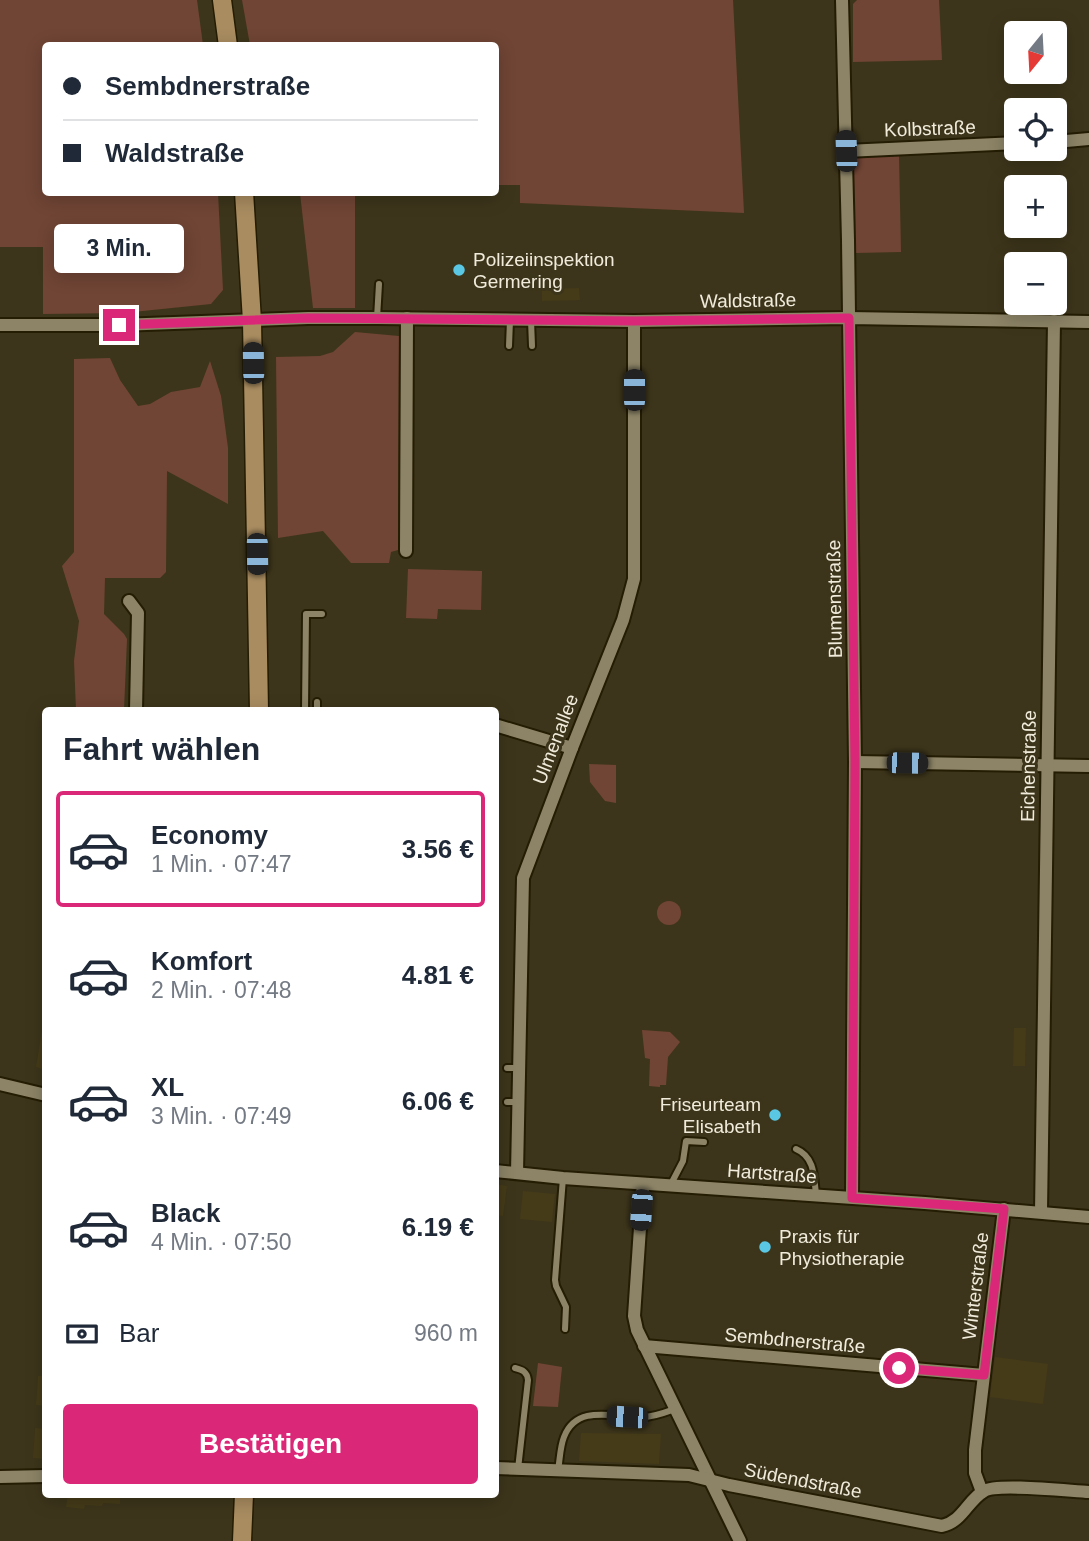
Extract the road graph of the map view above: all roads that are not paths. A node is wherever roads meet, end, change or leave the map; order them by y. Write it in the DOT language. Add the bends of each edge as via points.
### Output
graph roads {
  1 [pos="222,0"];
  2 [pos="842,0"];
  3 [pos="227,42"];
  4 [pos="1089,139"];
  5 [pos="1067,141"];
  6 [pos="1004,144"];
  7 [pos="846,151"];
  8 [pos="244,196"];
  9 [pos="379,284"];
  10 [pos="377,318"];
  11 [pos="407,318"];
  12 [pos="849,318"];
  13 [pos="510,320"];
  14 [pos="531,320"];
  15 [pos="252,321"];
  16 [pos="634,321"];
  17 [pos="1054,321"];
  18 [pos="1089,322"];
  19 [pos="0,325"];
  20 [pos="509,346"];
  21 [pos="532,346"];
  22 [pos="406,551"];
  23 [pos="129,601"];
  24 [pos="323,614"];
  25 [pos="317,702"];
  26 [pos="136,707"];
  27 [pos="259,707"];
  28 [pos="305,707"];
  29 [pos="317,707"];
  30 [pos="499,726"];
  31 [pos="572,748"];
  32 [pos="855,762"];
  33 [pos="1047,765"];
  34 [pos="1089,766"];
  35 [pos="0,1084"];
  36 [pos="42,1094"];
  37 [pos="704,1142"];
  38 [pos="796,1149"];
  39 [pos="499,1171"];
  40 [pos="517,1173"];
  41 [pos="563,1178"];
  42 [pos="643,1184"];
  43 [pos="671,1186"];
  44 [pos="816,1195"];
  45 [pos="852,1198"];
  46 [pos="1004,1209"];
  47 [pos="1041,1212"];
  48 [pos="1089,1217"];
  49 [pos="565,1329"];
  50 [pos="644,1346"];
  51 [pos="515,1368"];
  52 [pos="984,1375"];
  53 [pos="675,1409"];
  54 [pos="499,1468"];
  55 [pos="518,1469"];
  56 [pos="558,1471"];
  57 [pos="42,1476"];
  58 [pos="0,1477"];
  59 [pos="710,1481"];
  60 [pos="982,1492"];
  61 [pos="1089,1492"];
  62 [pos="244,1498"];
  63 [pos="242,1541"];
  64 [pos="740,1541"];
  1 -- 3 [label="main road"];
  2 -- 7 [label="street, Blumenstraße"];
  4 -- 5 [label="street"];
  6 -- 7 [label="street, Kolbstraße"];
  7 -- 12 [label="street, Blumenstraße"];
  8 -- 15 [label="main road"];
  9 -- 10 [label="lane"];
  10 -- 11 [label="street, Waldstraße"];
  10 -- 15 [label="street, Waldstraße"];
  11 -- 13 [label="street, Waldstraße"];
  11 -- 22 [label="street"];
  12 -- 16 [label="street, Waldstraße"];
  12 -- 17 [label="street, Waldstraße"];
  12 -- 32 [label="street, Blumenstraße"];
  13 -- 14 [label="street, Waldstraße"];
  13 -- 20 [label="lane"];
  14 -- 16 [label="street, Waldstraße"];
  14 -- 21 [label="lane"];
  15 -- 19 [label="street, Waldstraße"];
  15 -- 27 [label="main road"];
  16 -- 31 [label="street, Ulmenallee" via="634,579"];
  17 -- 18 [label="street, Waldstraße"];
  17 -- 33 [label="street, Eichenstraße"];
  23 -- 26 [label="street" via="138,613"];
  24 -- 28 [label="lane" via="306,614"];
  25 -- 29 [label="lane"];
  30 -- 31 [label="street"];
  31 -- 40 [label="street, Ulmenallee" via="523,878 513,1068"];
  32 -- 33 [label="street"];
  32 -- 45 [label="street, Blumenstraße"];
  33 -- 34 [label="street"];
  33 -- 47 [label="street, Eichenstraße"];
  35 -- 36 [label="street"];
  37 -- 43 [label="lane" via="687,1141"];
  38 -- 44 [label="lane" via="809,1158"];
  39 -- 40 [label="street, Hartstraße"];
  40 -- 41 [label="street, Hartstraße"];
  41 -- 42 [label="street, Hartstraße"];
  41 -- 49 [label="lane" via="555,1280 566,1307"];
  42 -- 43 [label="street, Hartstraße"];
  42 -- 50 [label="street" via="634,1316"];
  43 -- 44 [label="street, Hartstraße"];
  44 -- 45 [label="street, Hartstraße"];
  45 -- 46 [label="street, Hartstraße"];
  46 -- 47 [label="street, Hartstraße"];
  46 -- 52 [label="street, Winterstraße"];
  47 -- 48 [label="street, Hartstraße"];
  50 -- 52 [label="street, Sembdnerstraße"];
  50 -- 53 [label="street"];
  51 -- 55 [label="lane" via="527,1374 528,1380"];
  52 -- 60 [label="street, Winterstraße" via="975,1450 975,1473"];
  53 -- 56 [label="lane" via="651,1417 592,1415 578,1419 564,1436"];
  53 -- 59 [label="street"];
  54 -- 55 [label="street, Südendstraße"];
  55 -- 56 [label="street, Südendstraße"];
  56 -- 59 [label="street, Südendstraße" via="689,1475"];
  57 -- 58 [label="street"];
  59 -- 60 [label="street, Südendstraße" via="942,1526 959,1518"];
  59 -- 64 [label="street"];
  60 -- 61 [label="street" via="997,1486"];
  62 -- 63 [label="main road"];
}
